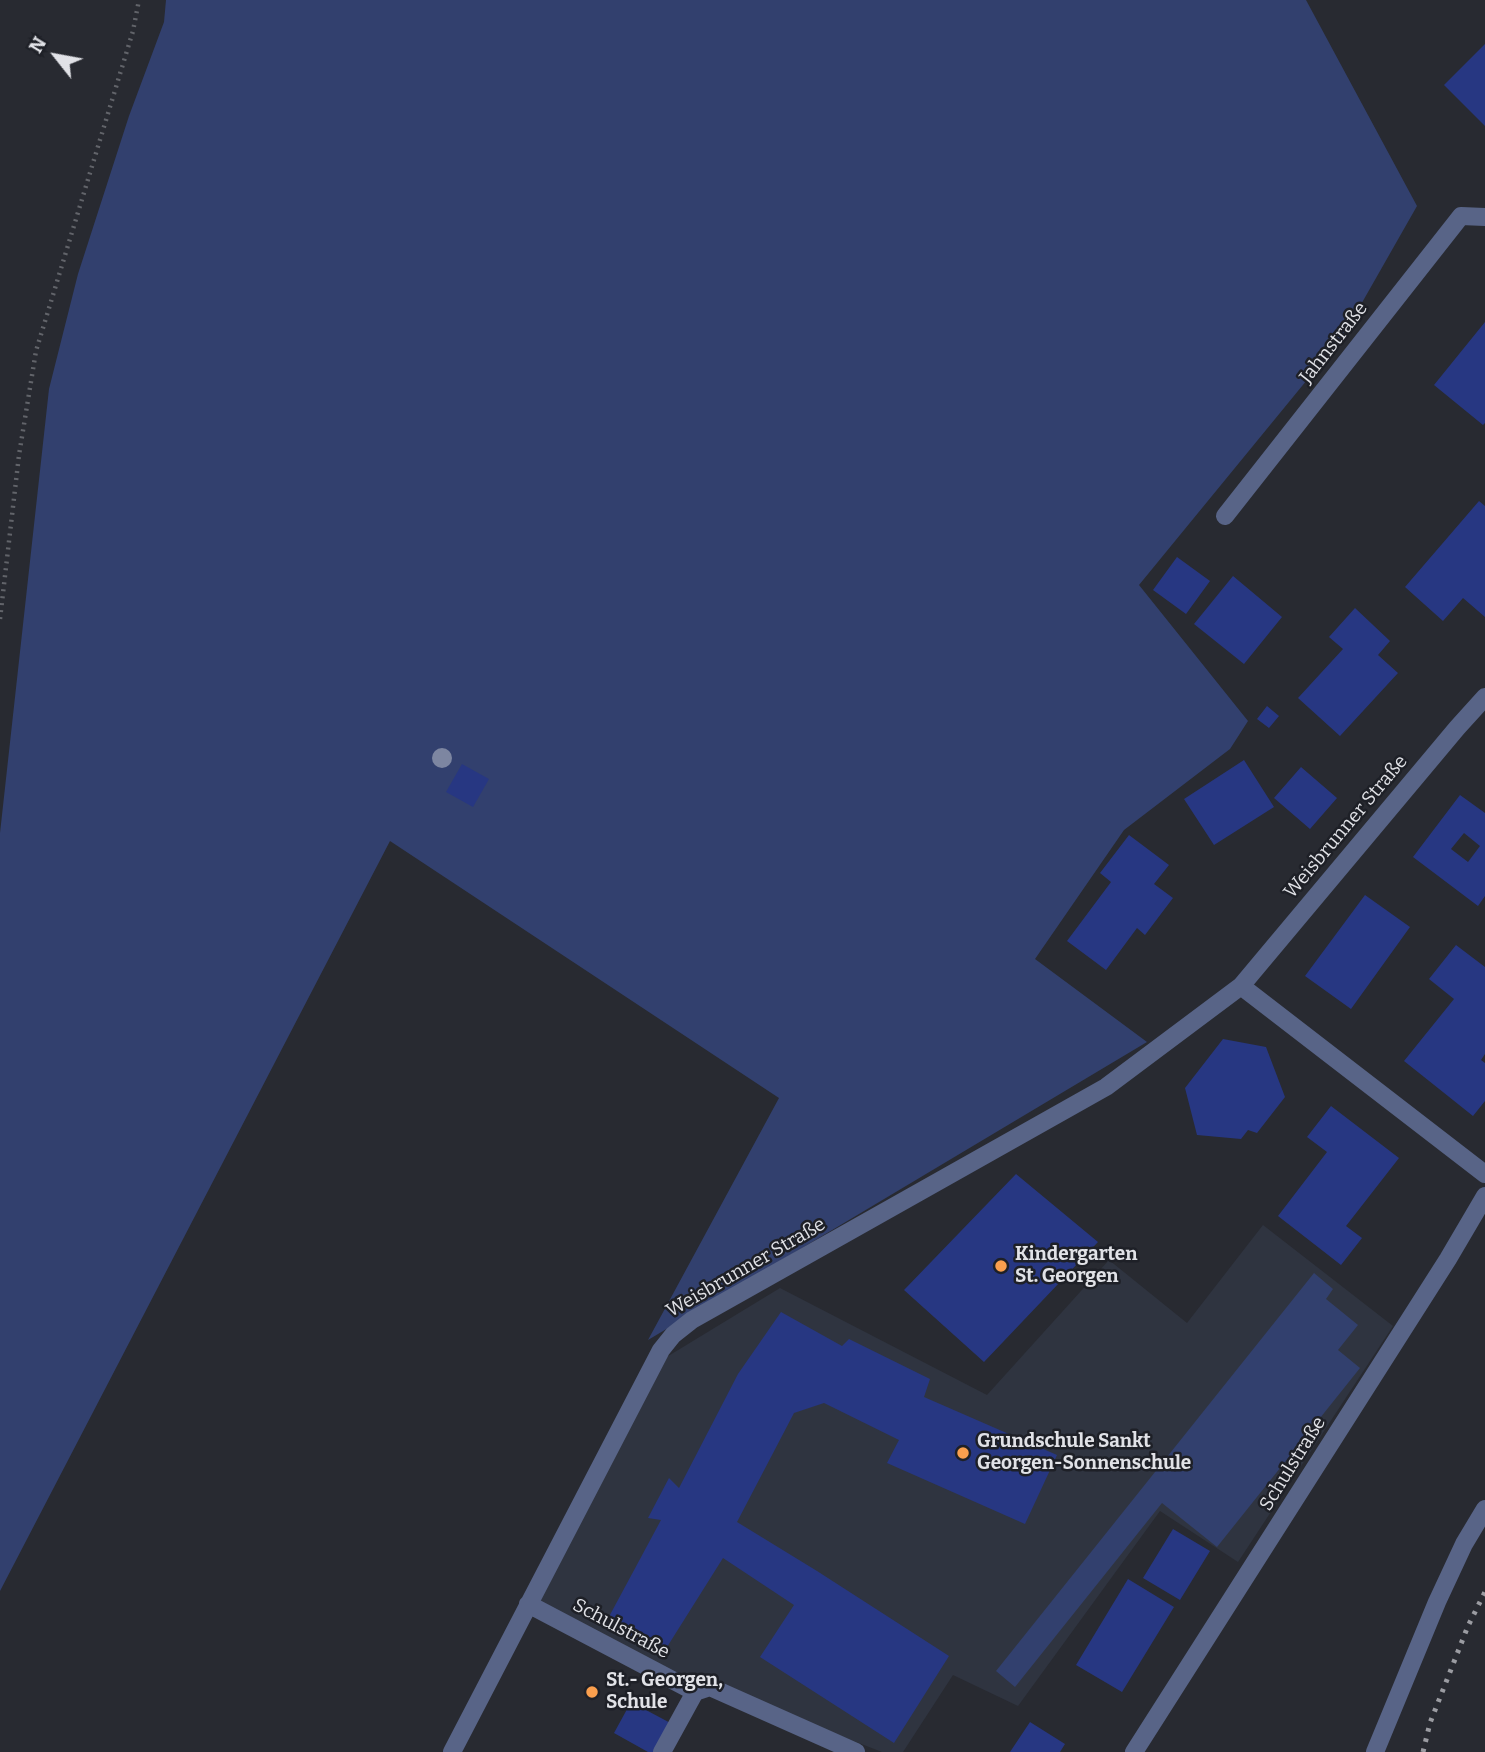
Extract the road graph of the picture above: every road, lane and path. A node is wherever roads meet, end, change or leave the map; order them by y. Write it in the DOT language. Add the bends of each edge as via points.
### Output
graph roads {
  1 [pos="139,0"];
  2 [pos="1485,217"];
  3 [pos="1225,516"];
  4 [pos="0,619"];
  5 [pos="1485,697"];
  6 [pos="1241,986"];
  7 [pos="1485,1174"];
  8 [pos="1485,1196"];
  9 [pos="1485,1509"];
  10 [pos="528,1604"];
  11 [pos="695,1692"];
  12 [pos="452,1752"];
  13 [pos="662,1752"];
  14 [pos="856,1752"];
  15 [pos="1134,1752"];
  16 [pos="1375,1752"];
  1 -- 4 [label="path" via="36,351"];
  2 -- 3 [label="street, Jahnstraße" via="1461,216"];
  5 -- 6 [label="street, Weisbrunner Straße"];
  6 -- 7 [label="street"];
  6 -- 10 [label="street, Weisbrunner Straße" via="1106,1087 692,1320 673,1335"];
  8 -- 15 [label="street, Schulstraße"];
  9 -- 16 [label="street" via="1437,1602"];
  10 -- 11 [label="street, Schulstraße"];
  10 -- 12 [label="street, Weisbrunner Straße"];
  11 -- 13 [label="street"];
  11 -- 14 [label="street, Schulstraße" via="710,1687"];
}
